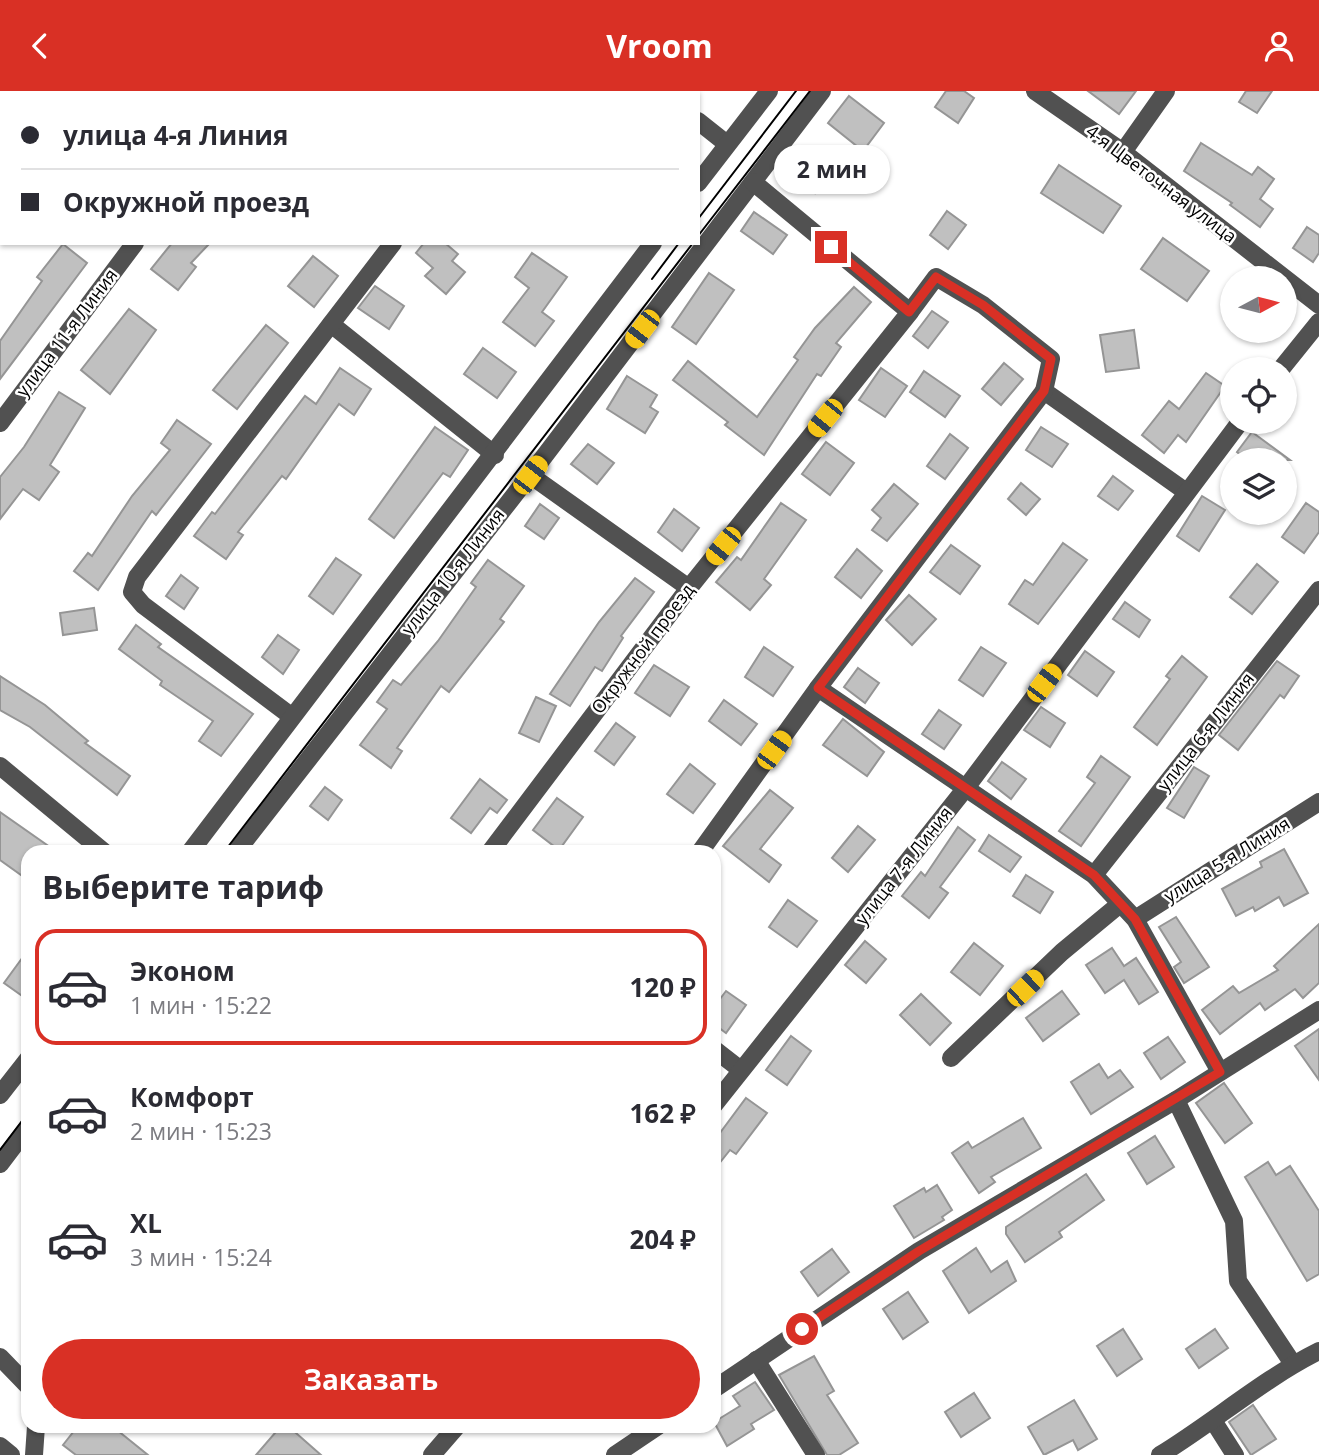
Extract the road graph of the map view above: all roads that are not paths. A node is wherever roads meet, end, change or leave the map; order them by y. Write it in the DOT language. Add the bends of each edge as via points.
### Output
graph roads {
  1 [pos="769,91"];
  2 [pos="822,91"];
  3 [pos="1035,91"];
  4 [pos="1167,91"];
  5 [pos="700,123"];
  6 [pos="727,144"];
  7 [pos="1123,152"];
  8 [pos="700,180"];
  9 [pos="753,182"];
  10 [pos="134,245"];
  11 [pos="391,245"];
  12 [pos="652,245"];
  13 [pos="1319,305"];
  14 [pos="909,312"];
  15 [pos="1319,322"];
  16 [pos="331,324"];
  17 [pos="1291,357"];
  18 [pos="1044,391"];
  19 [pos="0,423"];
  20 [pos="1230,434"];
  21 [pos="495,455"];
  22 [pos="530,475"];
  23 [pos="1185,491"];
  24 [pos="688,588"];
  25 [pos="1319,590"];
  26 [pos="818,688"];
  27 [pos="290,716"];
  28 [pos="0,766"];
  29 [pos="965,789"];
  30 [pos="1319,802"];
  31 [pos="96,845"];
  32 [pos="195,845"];
  33 [pos="241,845"];
  34 [pos="495,845"];
  35 [pos="705,845"];
  36 [pos="1094,875"];
  37 [pos="1121,904"];
  38 [pos="1135,919"];
  39 [pos="1319,1010"];
  40 [pos="721,1054"];
  41 [pos="951,1058"];
  42 [pos="21,1068"];
  43 [pos="741,1070"];
  44 [pos="1220,1072"];
  45 [pos="0,1095"];
  46 [pos="721,1096"];
  47 [pos="1176,1100"];
  48 [pos="21,1136"];
  49 [pos="0,1164"];
  50 [pos="1319,1351"];
  51 [pos="0,1357"];
  52 [pos="756,1360"];
  53 [pos="1293,1364"];
  54 [pos="21,1379"];
  55 [pos="721,1384"];
  56 [pos="1214,1422"];
  57 [pos="36,1433"];
  58 [pos="451,1433"];
  59 [pos="648,1433"];
  60 [pos="0,1446"];
  61 [pos="11,1455"];
  62 [pos="34,1455"];
  63 [pos="432,1455"];
  64 [pos="615,1455"];
  65 [pos="816,1455"];
  66 [pos="1160,1455"];
  67 [pos="1235,1455"];
  1 -- 6 [label="street"];
  2 -- 9 [label="street, улица 10-я Линия"];
  3 -- 7 [label="street, 4-я Цветочная улица"];
  4 -- 7 [label="street"];
  5 -- 6 [label="street"];
  6 -- 8 [label="street"];
  7 -- 13 [label="street, 4-я Цветочная улица"];
  9 -- 14 [label="street"];
  9 -- 22 [label="street, улица 10-я Линия"];
  10 -- 19 [label="street, улица 11-я Линия"];
  11 -- 16 [label="street"];
  12 -- 21 [label="street"];
  14 -- 18 [label="street, Окружной проезд" via="936,277 983,305 1051,359"];
  14 -- 24 [label="street, Окружной проезд"];
  15 -- 17 [label="street"];
  16 -- 21 [label="street"];
  16 -- 27 [label="street" via="137,577 132,592"];
  18 -- 23 [label="street"];
  18 -- 26 [label="street"];
  20 -- 23 [label="street, улица 7-я Линия"];
  21 -- 27 [label="street"];
  22 -- 24 [label="street"];
  22 -- 33 [label="street, улица 10-я Линия"];
  23 -- 29 [label="street, улица 7-я Линия"];
  24 -- 34 [label="street, Окружной проезд"];
  25 -- 36 [label="street, улица 6-я Линия"];
  26 -- 29 [label="street"];
  26 -- 35 [label="street"];
  27 -- 32 [label="street"];
  28 -- 31 [label="street"];
  29 -- 36 [label="street"];
  29 -- 43 [label="street, улица 7-я Линия"];
  30 -- 38 [label="street, улица 5-я Линия"];
  36 -- 37 [label="street"];
  37 -- 38 [label="street"];
  37 -- 41 [label="street" via="1062,952"];
  38 -- 44 [label="street"];
  39 -- 44 [label="street"];
  40 -- 43 [label="street"];
  42 -- 45 [label="street"];
  43 -- 46 [label="street, улица 7-я Линия"];
  44 -- 47 [label="street"];
  47 -- 52 [label="street" via="919,1251"];
  47 -- 53 [label="street" via="1234,1221 1238,1281"];
  48 -- 49 [label="street"];
  50 -- 53 [label="street"];
  51 -- 54 [label="street"];
  52 -- 55 [label="street"];
  52 -- 65 [label="street"];
  53 -- 56 [label="street"];
  56 -- 66 [label="street"];
  56 -- 67 [label="street"];
  57 -- 62 [label="street"];
  58 -- 63 [label="street"];
  59 -- 64 [label="street"];
  60 -- 61 [label="street"];
}
